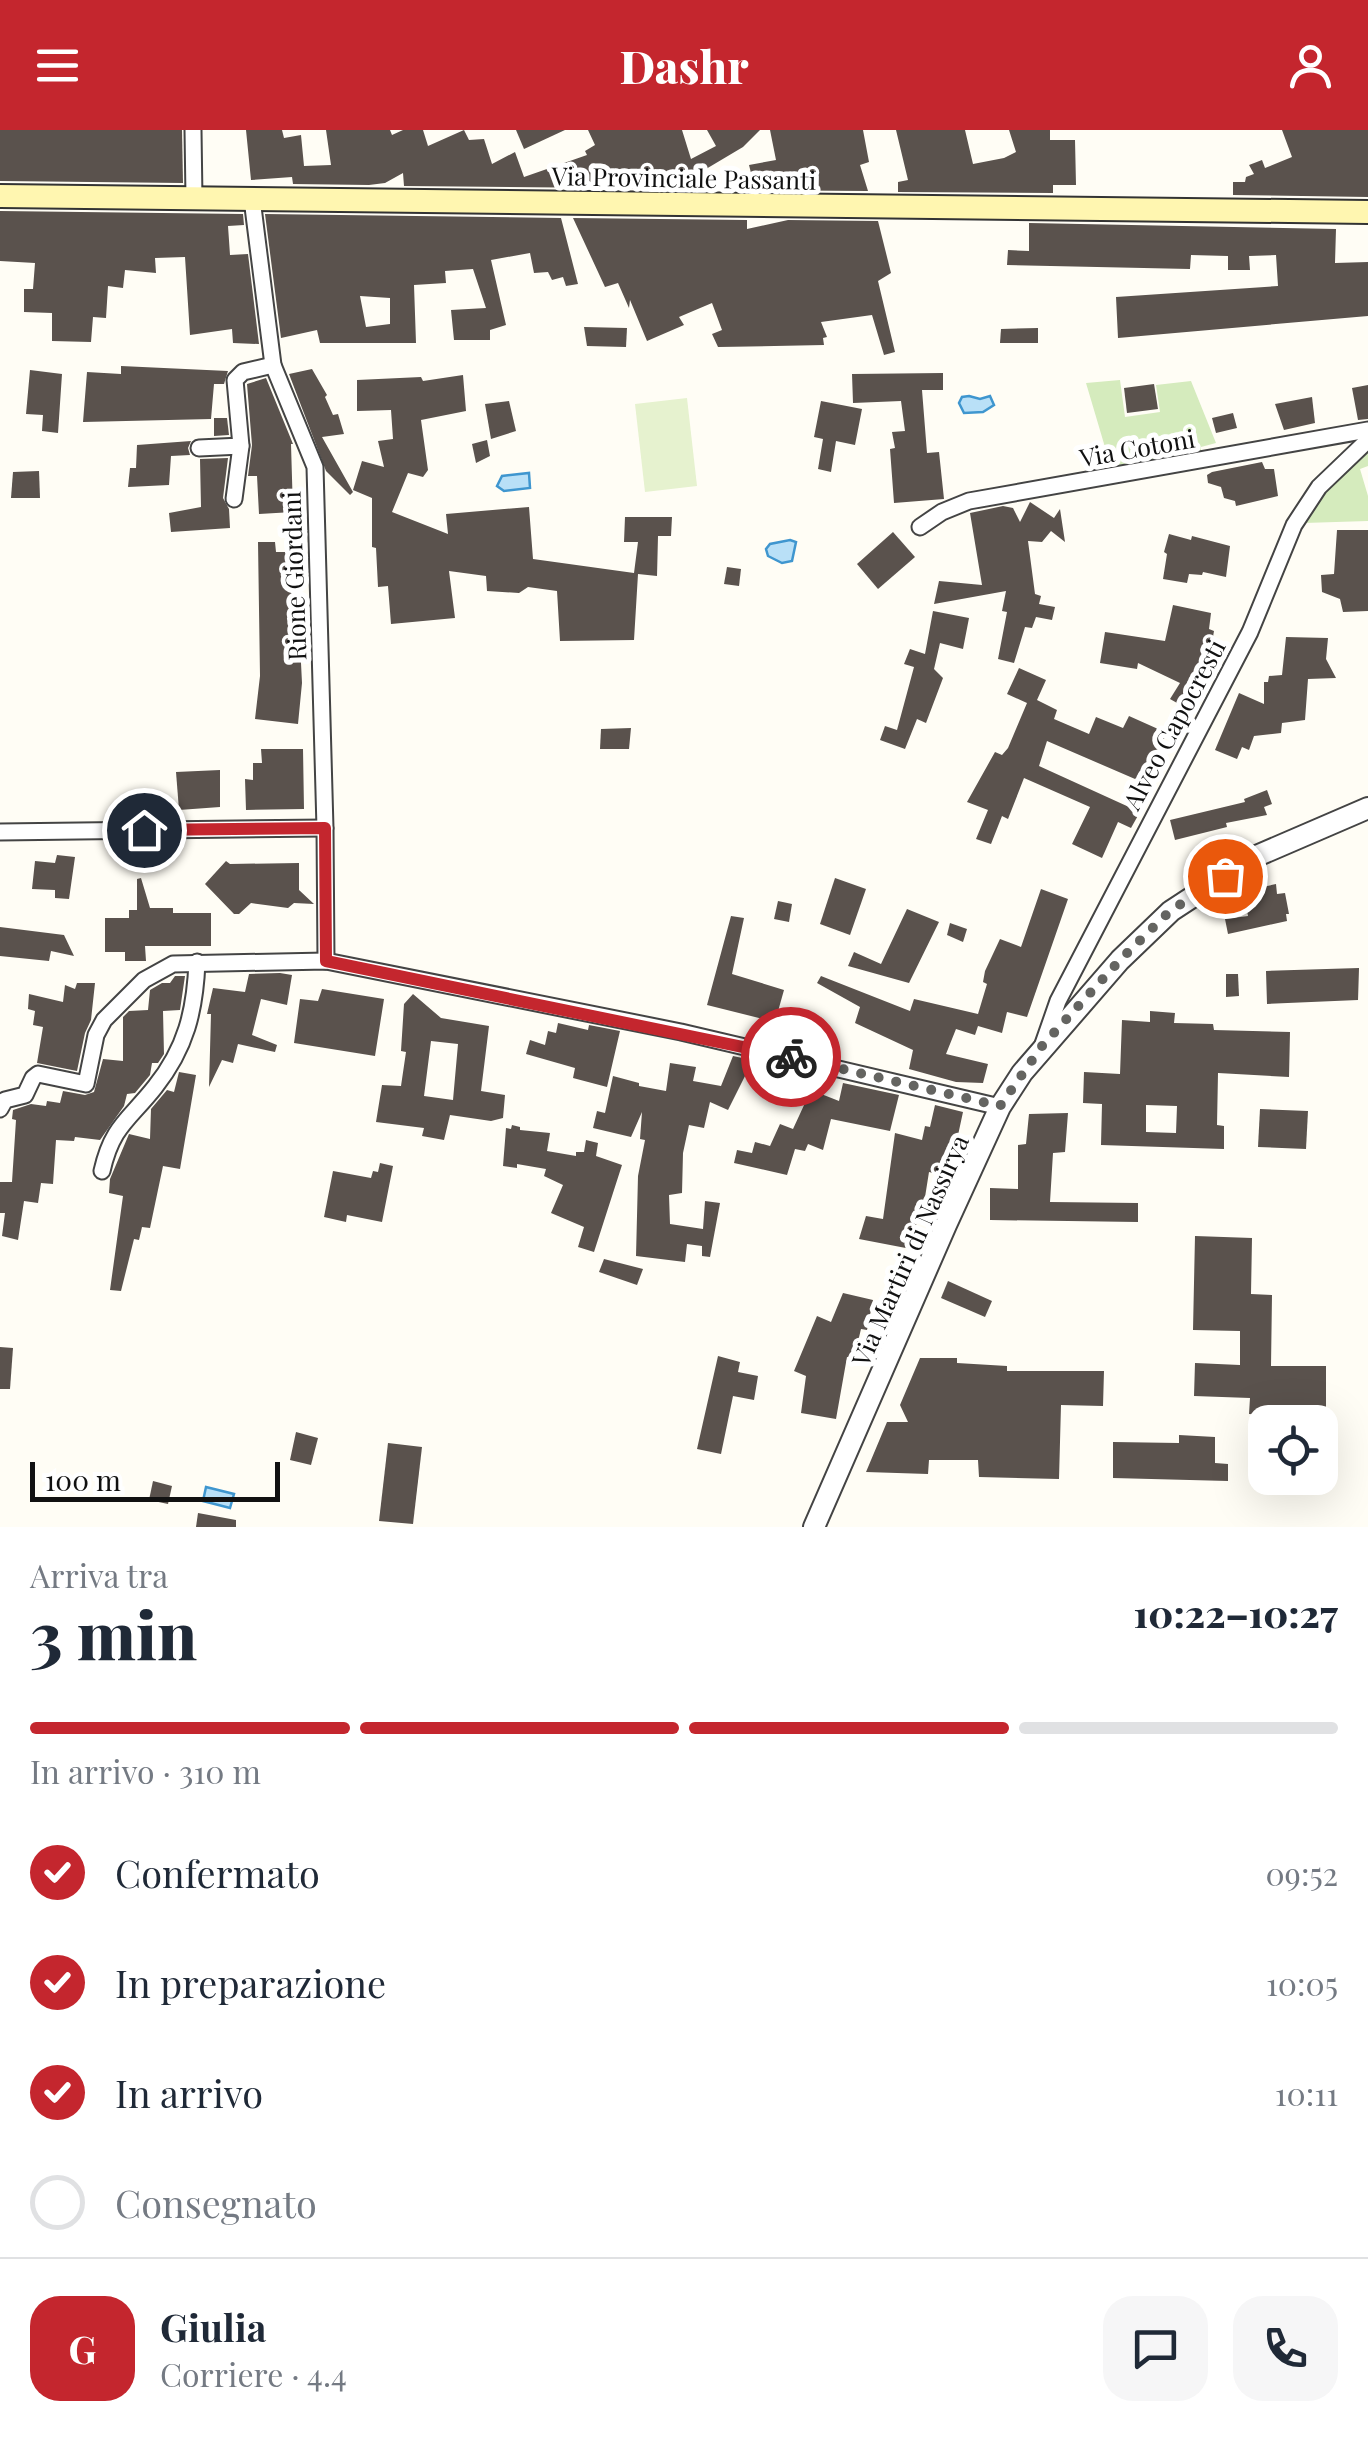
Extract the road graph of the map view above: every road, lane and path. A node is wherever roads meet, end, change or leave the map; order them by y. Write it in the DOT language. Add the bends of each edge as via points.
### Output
graph roads {
  1 [pos="193,130"];
  2 [pos="0,196"];
  3 [pos="194,198"];
  4 [pos="252,200"];
  5 [pos="1368,212"];
  6 [pos="272,365"];
  7 [pos="1368,430"];
  8 [pos="1368,440"];
  9 [pos="241,446"];
  10 [pos="199,448"];
  11 [pos="234,499"];
  12 [pos="920,527"];
  13 [pos="1368,808"];
  14 [pos="325,828"];
  15 [pos="0,832"];
  16 [pos="326,961"];
  17 [pos="197,962"];
  18 [pos="1042,1046"];
  19 [pos="1000,1106"];
  20 [pos="0,1110"];
  21 [pos="102,1172"];
  22 [pos="814,1527"];
  1 -- 3 [label="street"];
  2 -- 3 [label="main road, Via Provinciale Passanti"];
  3 -- 4 [label="main road, Via Provinciale Passanti"];
  4 -- 5 [label="main road, Via Provinciale Passanti"];
  4 -- 6 [label="street, Rione Giordani"];
  6 -- 9 [label="street" via="235,380"];
  6 -- 14 [label="street, Rione Giordani" via="315,467"];
  7 -- 12 [label="street, Via Cotoni" via="969,501"];
  8 -- 18 [label="street, Alveo Capocresti" via="1319,487 1294,525 1250,632 1067,984"];
  9 -- 10 [label="street"];
  9 -- 11 [label="street"];
  13 -- 18 [label="street, Via Martiri di Nassirya" via="1252,858 1170,911"];
  14 -- 15 [label="street"];
  14 -- 16 [label="street, Rione Giordani"];
  16 -- 17 [label="street"];
  16 -- 19 [label="street" via="682,1032"];
  17 -- 20 [label="street" via="173,964 122,1000 96,1035 86,1084 38,1074 25,1095 5,1100"];
  17 -- 21 [label="street" via="185,1039 115,1131"];
  18 -- 19 [label="street, Via Martiri di Nassirya"];
  19 -- 22 [label="street, Via Martiri di Nassirya"];
}
